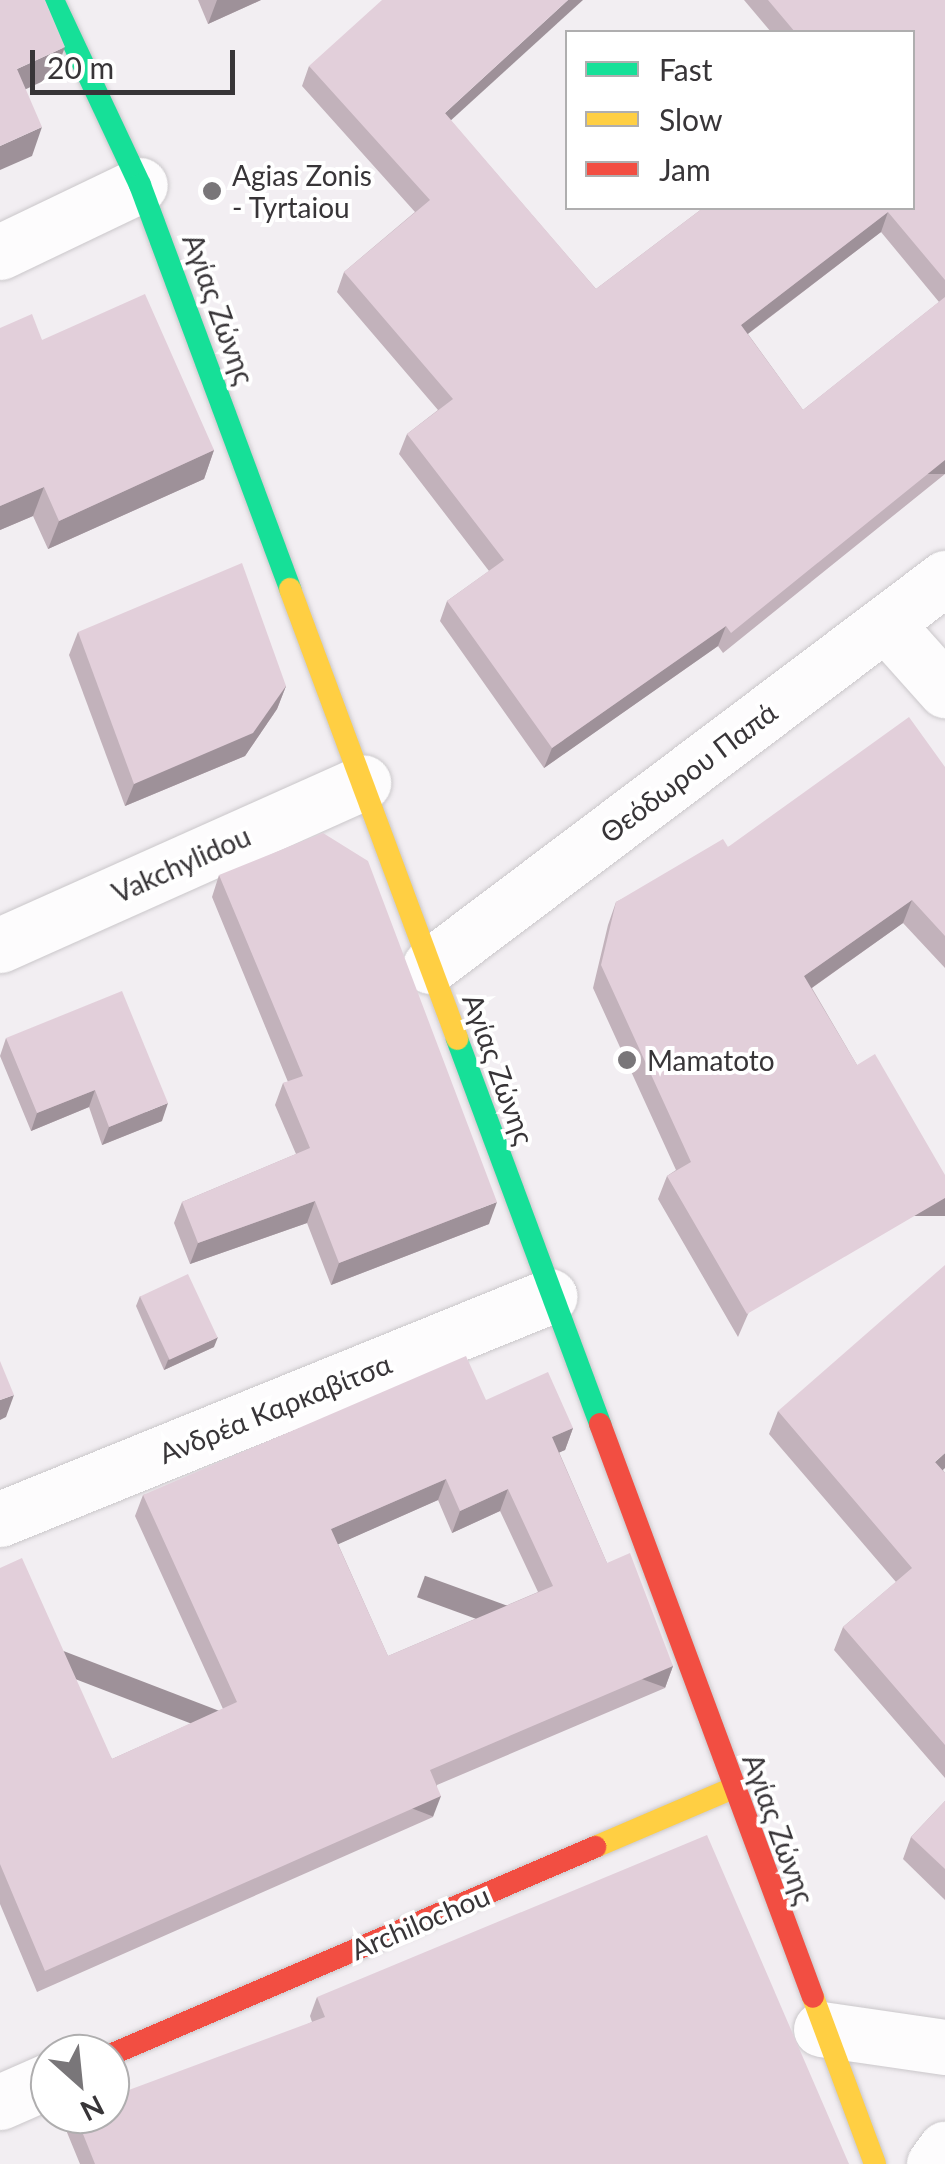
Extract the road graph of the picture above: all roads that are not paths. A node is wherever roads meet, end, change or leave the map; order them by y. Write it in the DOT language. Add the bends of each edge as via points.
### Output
graph roads {
  1 [pos="54,0"];
  2 [pos="140,185"];
  3 [pos="0,252"];
  4 [pos="945,578"];
  5 [pos="886,624"];
  6 [pos="945,690"];
  7 [pos="363,783"];
  8 [pos="0,945"];
  9 [pos="430,966"];
  10 [pos="550,1296"];
  11 [pos="0,1519"];
  12 [pos="730,1789"];
  13 [pos="821,2029"];
  14 [pos="130,2046"];
  15 [pos="945,2047"];
  16 [pos="30,2089"];
  17 [pos="0,2102"];
  18 [pos="945,2149"];
  19 [pos="875,2164"];
  20 [pos="934,2164"];
  1 -- 2 [label="main road, Αγίας Ζώνης"];
  2 -- 3 [label="street"];
  2 -- 7 [label="main road, Αγίας Ζώνης"];
  4 -- 5 [label="street, Θεόδωρου Παπά"];
  5 -- 6 [label="street"];
  5 -- 9 [label="street, Θεόδωρου Παπά"];
  7 -- 8 [label="street, Vakchylidou"];
  7 -- 9 [label="main road, Αγίας Ζώνης"];
  9 -- 10 [label="main road, Αγίας Ζώνης"];
  10 -- 11 [label="street, Ανδρέα Καρκαβίτσα"];
  10 -- 12 [label="main road, Αγίας Ζώνης" via="686,1640"];
  12 -- 13 [label="main road, Αγίας Ζώνης"];
  12 -- 14 [label="main road, Archilochou"];
  13 -- 15 [label="street"];
  13 -- 19 [label="main road, Αγίας Ζώνης"];
  16 -- 17 [label="street"];
  18 -- 20 [label="street"];
}
